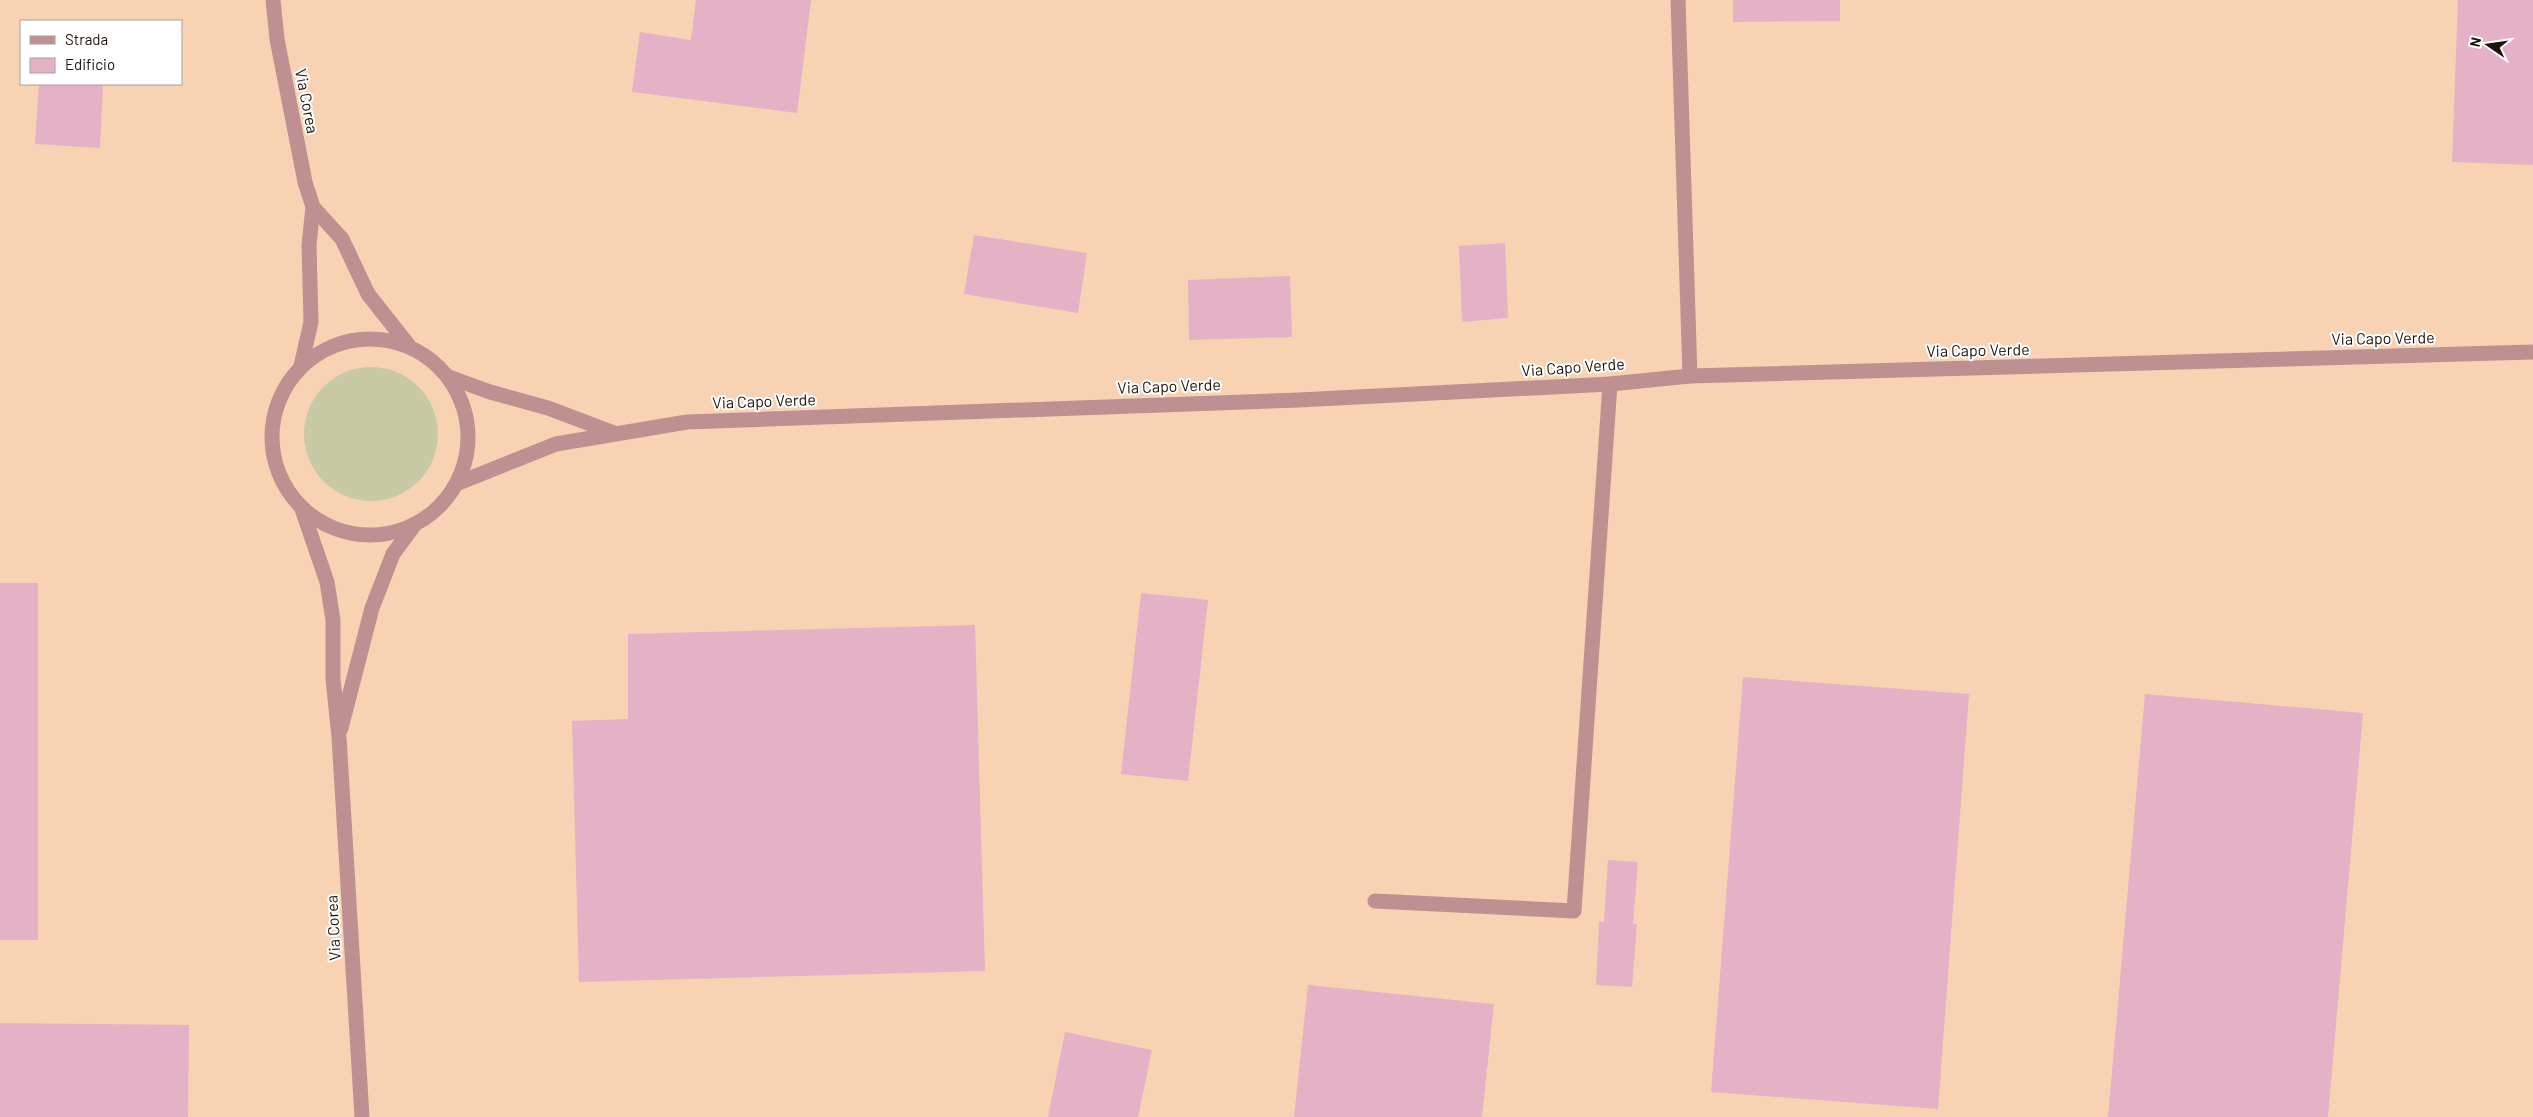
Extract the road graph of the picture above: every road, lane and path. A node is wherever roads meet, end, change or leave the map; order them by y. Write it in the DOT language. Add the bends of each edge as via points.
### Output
graph roads {
  1 [pos="274,0"];
  2 [pos="1678,0"];
  3 [pos="313,207"];
  4 [pos="409,346"];
  5 [pos="2533,352"];
  6 [pos="301,366"];
  7 [pos="1690,376"];
  8 [pos="449,377"];
  9 [pos="1610,384"];
  10 [pos="616,433"];
  11 [pos="456,484"];
  12 [pos="302,508"];
  13 [pos="415,524"];
  14 [pos="339,736"];
  15 [pos="1375,901"];
  16 [pos="362,1117"];
  1 -- 3 [label="street, Via Corea" via="277,39 305,182"];
  2 -- 7 [label="street"];
  3 -- 4 [label="street" via="342,239 368,294"];
  3 -- 6 [label="street" via="309,245 311,322"];
  4 -- 6 [label="street" via="364,338 346,341 329,346"];
  4 -- 8 [label="street" via="436,363"];
  5 -- 7 [label="street, Via Capo Verde"];
  6 -- 12 [label="street" via="279,399 272,424 272,448 283,484"];
  7 -- 9 [label="street, Via Capo Verde"];
  8 -- 10 [label="street"];
  8 -- 11 [label="street" via="464,408 468,429 467,450"];
  9 -- 10 [label="street, Via Capo Verde" via="1299,400 687,422"];
  9 -- 15 [label="street" via="1574,911"];
  10 -- 11 [label="street, Via Capo Verde" via="556,444"];
  11 -- 13 [label="street" via="437,508"];
  12 -- 13 [label="street" via="325,525 352,534 386,534"];
  12 -- 14 [label="street" via="327,582 333,620 332,679"];
  13 -- 14 [label="street" via="393,554 372,608"];
  14 -- 16 [label="street, Via Corea"];
}
